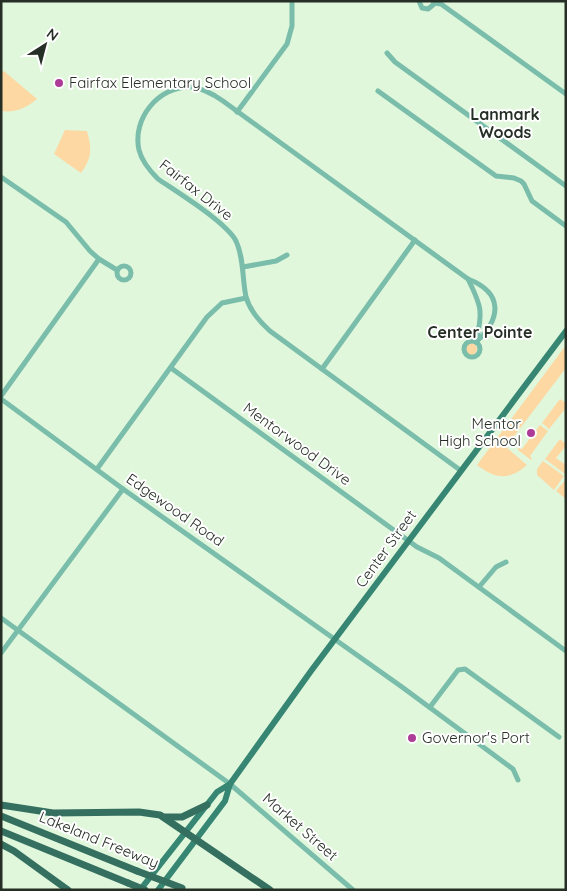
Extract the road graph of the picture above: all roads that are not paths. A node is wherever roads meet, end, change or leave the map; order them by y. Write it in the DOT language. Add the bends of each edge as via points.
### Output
graph roads {
  1 [pos="292,1"];
  2 [pos="418,1"];
  3 [pos="434,2"];
  4 [pos="387,53"];
  5 [pos="378,91"];
  6 [pos="566,94"];
  7 [pos="237,112"];
  8 [pos="1,177"];
  9 [pos="566,186"];
  10 [pos="566,226"];
  11 [pos="415,240"];
  12 [pos="286,255"];
  13 [pos="100,259"];
  14 [pos="242,267"];
  15 [pos="117,270"];
  16 [pos="468,279"];
  17 [pos="246,298"];
  18 [pos="566,330"];
  19 [pos="171,368"];
  20 [pos="322,369"];
  21 [pos="1,396"];
  22 [pos="1,399"];
  23 [pos="98,469"];
  24 [pos="460,470"];
  25 [pos="124,489"];
  26 [pos="408,540"];
  27 [pos="506,562"];
  28 [pos="479,587"];
  29 [pos="1,618"];
  30 [pos="18,630"];
  31 [pos="336,639"];
  32 [pos="566,651"];
  33 [pos="1,653"];
  34 [pos="430,708"];
  35 [pos="559,737"];
  36 [pos="518,780"];
  37 [pos="230,784"];
  38 [pos="1,805"];
  39 [pos="206,805"];
  40 [pos="1,816"];
  41 [pos="163,817"];
  42 [pos="1,831"];
  43 [pos="186,832"];
  44 [pos="198,839"];
  45 [pos="1,844"];
  46 [pos="184,889"];
  47 [pos="68,890"];
  48 [pos="140,890"];
  49 [pos="145,890"];
  50 [pos="158,890"];
  51 [pos="270,890"];
  52 [pos="353,890"];
  1 -- 7 [label="street" via="292,26 287,44"];
  2 -- 3 [label="street" via="425,9 431,8"];
  3 -- 6 [label="street" via="442,4"];
  4 -- 9 [label="street"];
  5 -- 10 [label="street" via="496,176 521,181 532,201"];
  7 -- 11 [label="street, Fairfax Drive"];
  7 -- 14 [label="street, Fairfax Drive" via="205,91 191,87 176,89 162,95 148,108 138,136 142,158 151,173 230,232 236,241"];
  8 -- 13 [label="street" via="66,222"];
  11 -- 16 [label="street, Fairfax Drive"];
  11 -- 20 [label="street"];
  12 -- 14 [label="street" via="276,261"];
  13 -- 15 [label="street"];
  13 -- 21 [label="street"];
  14 -- 17 [label="street, Fairfax Drive"];
  16 -- 16 [label="street, Fairfax Drive" via="481,313 476,342 494,320 494,306 490,294"];
  17 -- 19 [label="street" via="222,303"];
  17 -- 20 [label="street, Fairfax Drive" via="257,318 270,331"];
  18 -- 24 [label="main road, Center Street"];
  19 -- 23 [label="street"];
  19 -- 26 [label="street, Mentorwood Drive"];
  20 -- 24 [label="street, Fairfax Drive"];
  22 -- 23 [label="street, Edgewood Road"];
  23 -- 25 [label="street, Edgewood Road"];
  24 -- 26 [label="main road, Center Street"];
  25 -- 30 [label="street"];
  25 -- 31 [label="street, Edgewood Road"];
  26 -- 28 [label="street, Mentorwood Drive"];
  26 -- 31 [label="main road, Center Street"];
  27 -- 28 [label="street" via="494,569"];
  28 -- 32 [label="street, Mentorwood Drive"];
  29 -- 30 [label="street, Market Street"];
  30 -- 33 [label="street"];
  30 -- 37 [label="street, Market Street"];
  31 -- 34 [label="street, Edgewood Road"];
  31 -- 37 [label="main road, Center Street"];
  34 -- 35 [label="street" via="458,670 465,668"];
  34 -- 36 [label="street, Edgewood Road" via="513,770"];
  37 -- 39 [label="main road, Center Street" via="217,792"];
  37 -- 44 [label="main road, Center Street" via="225,801"];
  37 -- 52 [label="street, Market Street"];
  38 -- 41 [label="highway" via="53,813 139,812"];
  39 -- 41 [label="highway" via="182,817"];
  39 -- 43 [label="main road, Center Street"];
  40 -- 46 [label="highway, Lakeland Freeway, bridge"];
  41 -- 43 [label="highway"];
  42 -- 49 [label="highway, Lakeland Freeway, bridge"];
  43 -- 44 [label="highway"];
  43 -- 48 [label="main road, Center Street"];
  44 -- 50 [label="main road, Center Street"];
  44 -- 51 [label="highway"];
  45 -- 47 [label="highway"];
}
